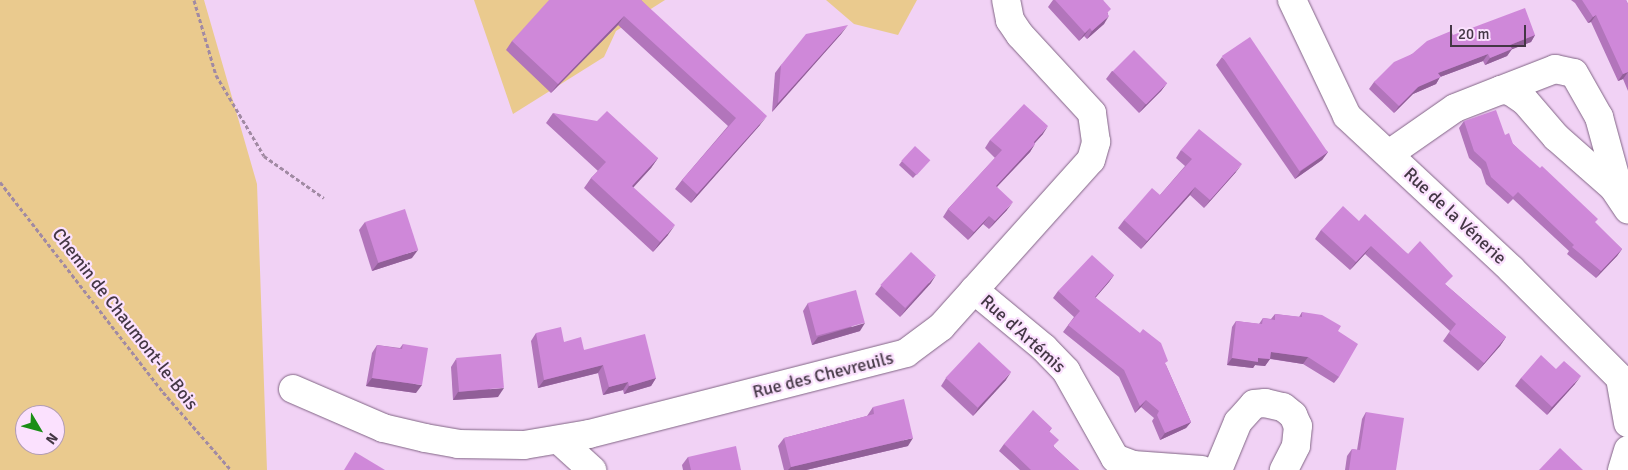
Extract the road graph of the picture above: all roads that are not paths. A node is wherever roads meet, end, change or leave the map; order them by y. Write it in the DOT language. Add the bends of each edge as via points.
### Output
graph roads {
  1 [pos="1006,0"];
  2 [pos="1292,0"];
  3 [pos="1501,90"];
  4 [pos="1389,154"];
  5 [pos="1625,203"];
  6 [pos="974,290"];
  7 [pos="293,389"];
  8 [pos="1628,423"];
  9 [pos="559,440"];
  10 [pos="1628,450"];
  11 [pos="592,470"];
  12 [pos="1202,470"];
  13 [pos="1218,470"];
  14 [pos="1284,470"];
  15 [pos="1622,470"];
  1 -- 6 [label="street, Rue des Chevreuils" via="1010,20 1020,35 1092,113 1096,142 1091,160 1079,176"];
  2 -- 4 [label="street, Rue de la Vénerie" via="1347,116"];
  3 -- 4 [label="street" via="1454,108"];
  3 -- 5 [label="street" via="1526,101 1556,137"];
  3 -- 5 [label="street" via="1555,69 1574,73 1600,117"];
  4 -- 8 [label="street, Rue de la Vénerie" via="1620,378"];
  6 -- 9 [label="street, Rue des Chevreuils" via="922,344 892,359"];
  6 -- 12 [label="street, Rue d'Artémis" via="1061,365 1115,458 1133,465"];
  7 -- 9 [label="street, Rue des Chevreuils" via="383,428 425,438 490,446"];
  9 -- 11 [label="street"];
  10 -- 15 [label="street"];
  13 -- 14 [label="street" via="1243,416 1254,404 1265,403 1282,407 1293,415 1298,426 1296,446"];
}
